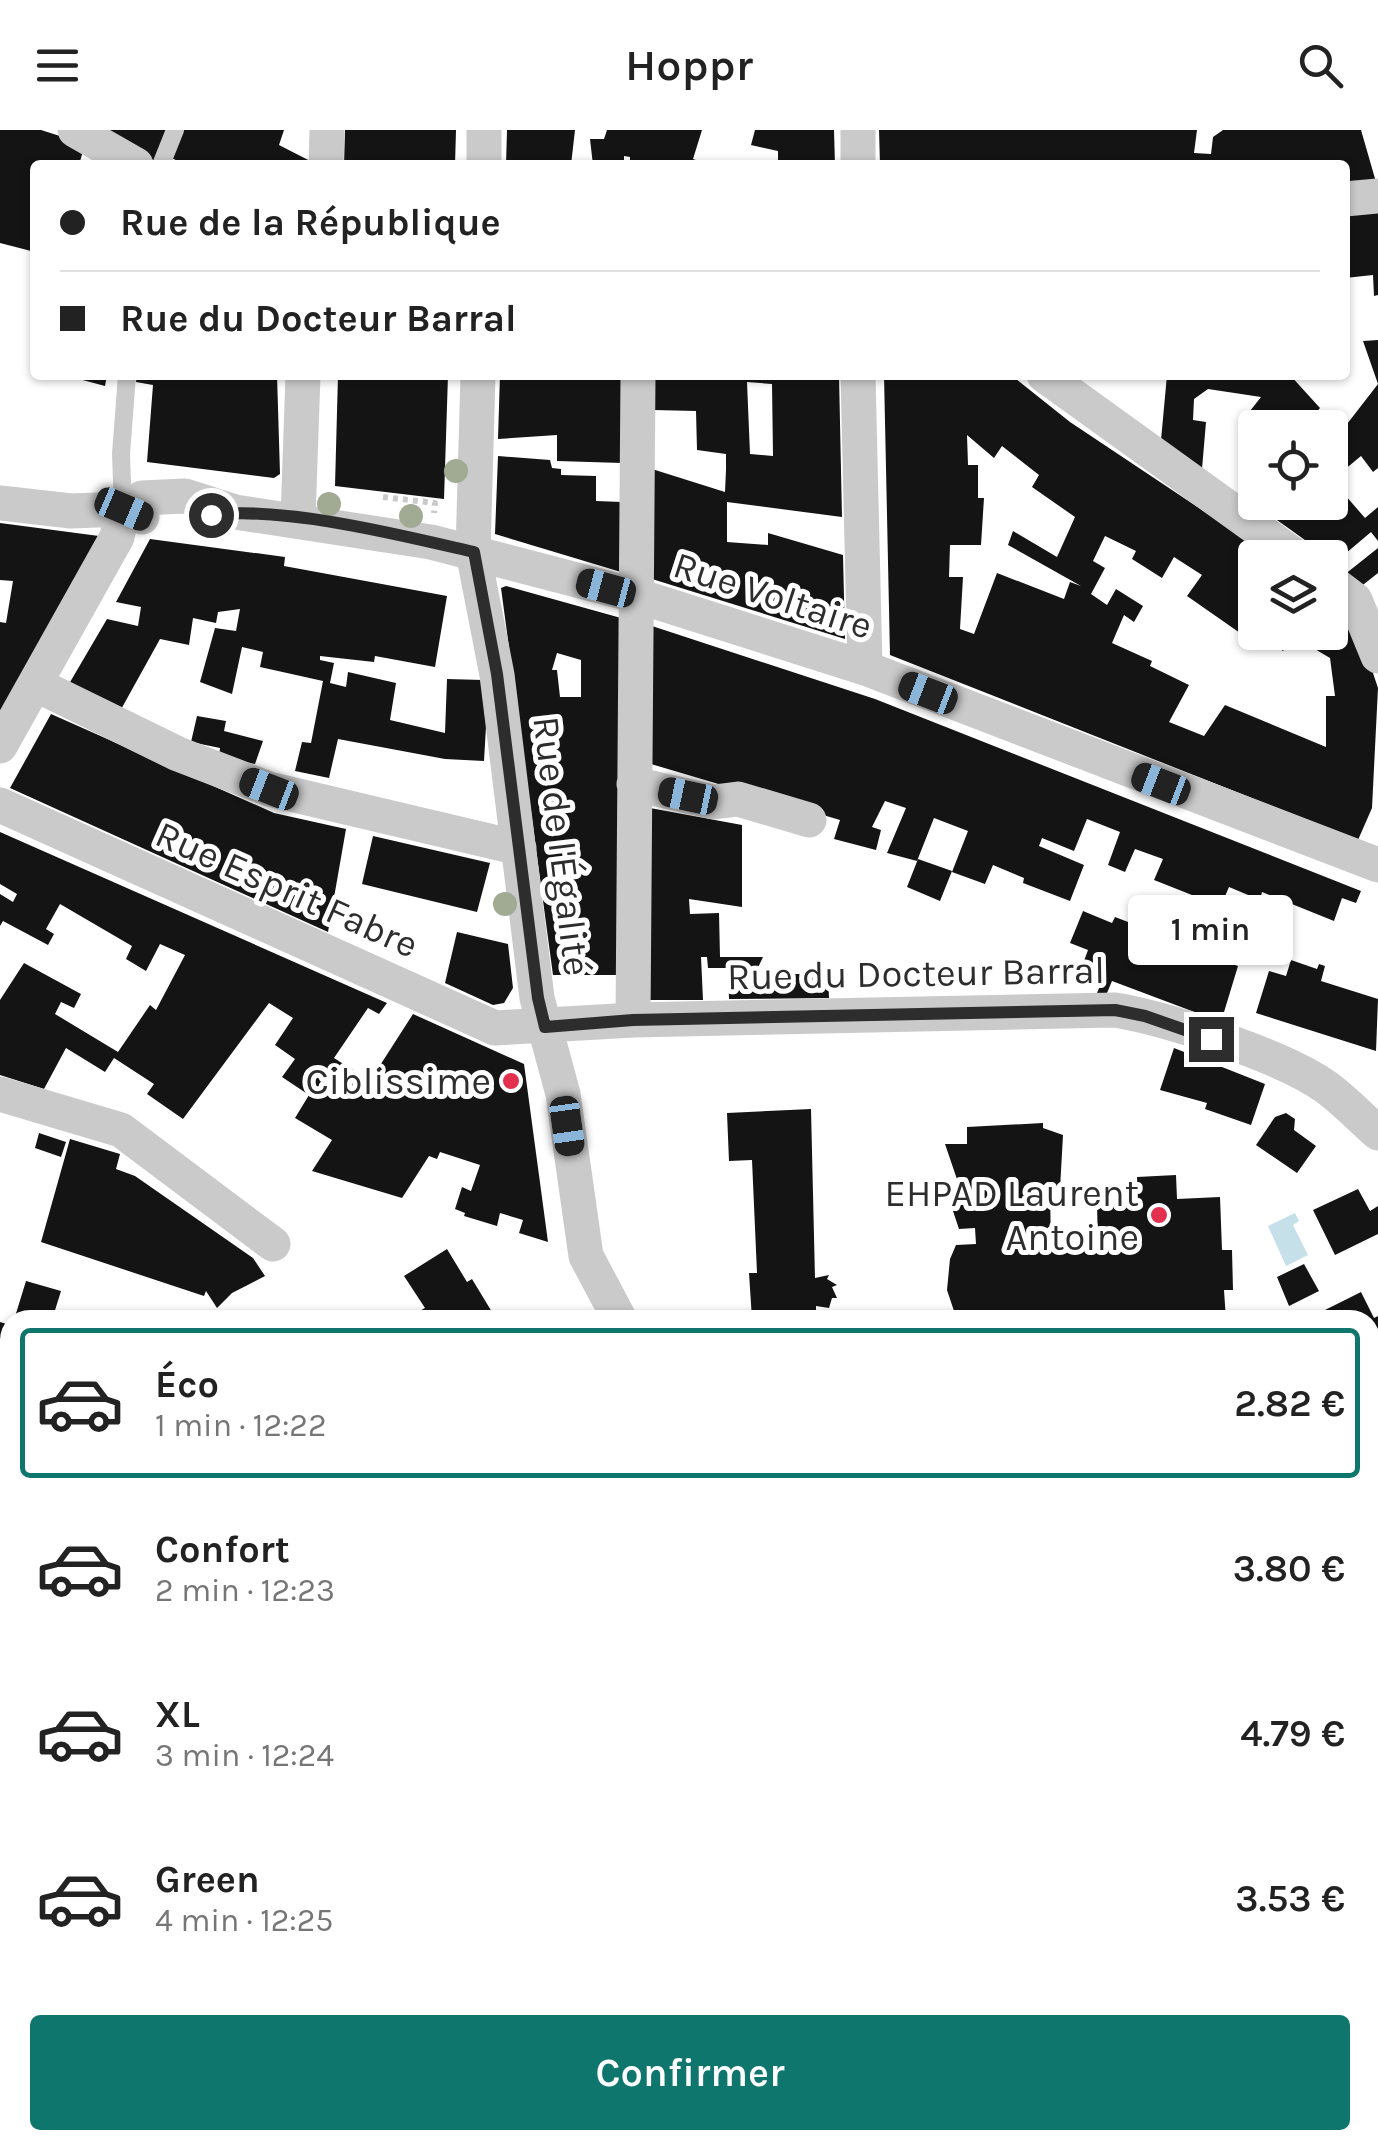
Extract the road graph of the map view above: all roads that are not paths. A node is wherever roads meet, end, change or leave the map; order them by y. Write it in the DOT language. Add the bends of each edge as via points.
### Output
graph roads {
  1 [pos="175,130"];
  2 [pos="327,130"];
  3 [pos="484,130"];
  4 [pos="858,130"];
  5 [pos="77,131"];
  6 [pos="127,160"];
  7 [pos="163,160"];
  8 [pos="326,160"];
  9 [pos="484,160"];
  10 [pos="858,160"];
  11 [pos="1378,196"];
  12 [pos="1350,199"];
  13 [pos="127,380"];
  14 [pos="302,380"];
  15 [pos="478,380"];
  16 [pos="638,380"];
  17 [pos="858,380"];
  18 [pos="1051,380"];
  19 [pos="0,503"];
  20 [pos="124,509"];
  21 [pos="298,520"];
  22 [pos="1273,540"];
  23 [pos="474,552"];
  24 [pos="1348,595"];
  25 [pos="638,596"];
  26 [pos="1378,656"];
  27 [pos="865,668"];
  28 [pos="34,684"];
  29 [pos="0,746"];
  30 [pos="634,784"];
  31 [pos="0,805"];
  32 [pos="809,820"];
  33 [pos="519,848"];
  34 [pos="1377,857"];
  35 [pos="633,1020"];
  36 [pos="545,1027"];
  37 [pos="0,1094"];
  38 [pos="1378,1133"];
  39 [pos="274,1244"];
  40 [pos="608,1310"];
  1 -- 7 [label="lane"];
  2 -- 8 [label="street"];
  3 -- 9 [label="street"];
  4 -- 10 [label="street"];
  5 -- 6 [label="street"];
  11 -- 12 [label="street"];
  13 -- 20 [label="lane"];
  14 -- 21 [label="street"];
  15 -- 23 [label="street, Rue de l'Égalité"];
  16 -- 25 [label="street"];
  17 -- 27 [label="street"];
  18 -- 22 [label="street"];
  19 -- 20 [label="street, Rue Voltaire"];
  20 -- 21 [label="street, Rue Voltaire" via="142,498 184,496"];
  20 -- 28 [label="street" via="117,537"];
  21 -- 23 [label="street, Rue Voltaire"];
  23 -- 25 [label="street, Rue Voltaire"];
  23 -- 33 [label="street, Rue de l'Égalité"];
  24 -- 26 [label="street"];
  25 -- 27 [label="street, Rue Voltaire"];
  25 -- 30 [label="street"];
  27 -- 34 [label="street, Rue Voltaire"];
  28 -- 29 [label="street"];
  28 -- 33 [label="street" via="178,754 269,789"];
  30 -- 32 [label="street" via="714,802 738,799"];
  30 -- 35 [label="street"];
  31 -- 36 [label="street, Rue Esprit Fabre" via="496,1028"];
  33 -- 36 [label="street, Rue de l'Égalité"];
  35 -- 36 [label="street, Rue du Docteur Barral"];
  35 -- 38 [label="street, Rue du Docteur Barral" via="1115,1010 1278,1063 1324,1085"];
  36 -- 40 [label="street, Rue de l'Égalité" via="563,1094 586,1256"];
  37 -- 39 [label="street" via="120,1130"];
}
